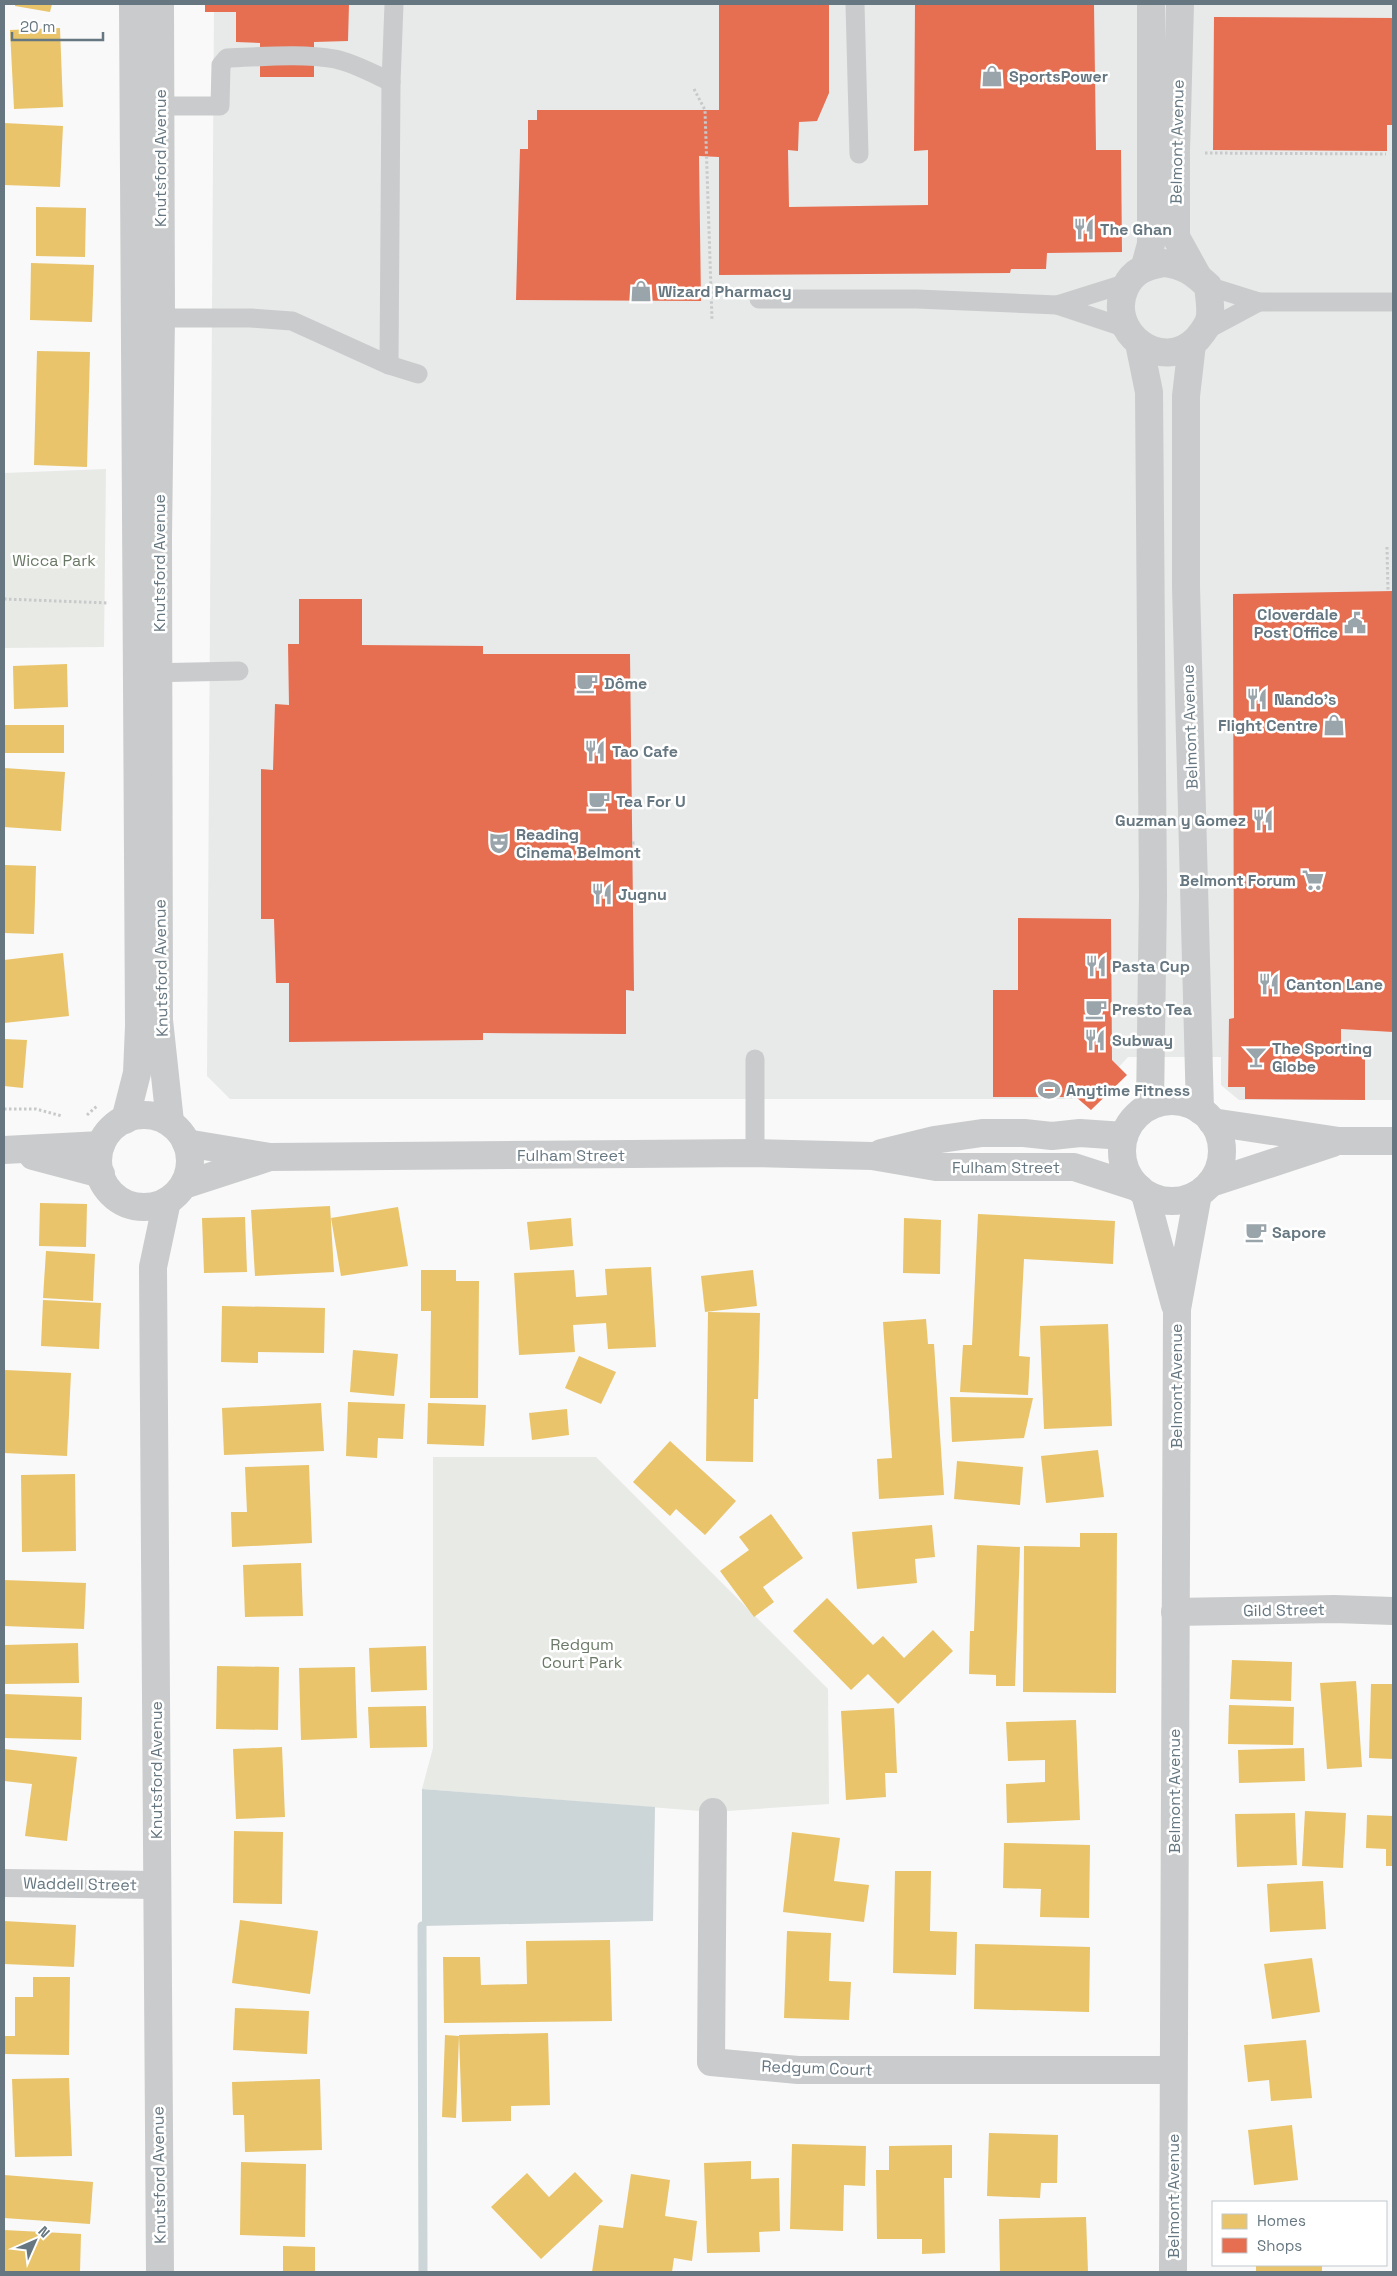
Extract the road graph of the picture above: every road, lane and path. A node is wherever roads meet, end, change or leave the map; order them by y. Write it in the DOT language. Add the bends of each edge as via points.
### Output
graph roads {
  1 [pos="133,4"];
  2 [pos="160,4"];
  3 [pos="394,4"];
  4 [pos="855,4"];
  5 [pos="1151,4"];
  6 [pos="1180,4"];
  7 [pos="392,82"];
  8 [pos="694,89"];
  9 [pos="147,106"];
  10 [pos="1201,153"];
  11 [pos="859,154"];
  12 [pos="1386,154"];
  13 [pos="1136,274"];
  14 [pos="1202,280"];
  15 [pos="759,299"];
  16 [pos="1259,302"];
  17 [pos="1393,302"];
  18 [pos="1057,305"];
  19 [pos="148,318"];
  20 [pos="712,320"];
  21 [pos="1132,336"];
  22 [pos="1198,338"];
  23 [pos="388,365"];
  24 [pos="418,374"];
  25 [pos="1387,547"];
  26 [pos="1388,591"];
  27 [pos="4,599"];
  28 [pos="137,604"];
  29 [pos="239,671"];
  30 [pos="148,673"];
  31 [pos="756,1058"];
  32 [pos="1150,1106"];
  33 [pos="1206,1116"];
  34 [pos="125,1120"];
  35 [pos="178,1132"];
  36 [pos="1124,1136"];
  37 [pos="1393,1140"];
  38 [pos="1339,1141"];
  39 [pos="101,1145"];
  40 [pos="5,1150"];
  41 [pos="755,1153"];
  42 [pos="872,1156"];
  43 [pos="270,1157"];
  44 [pos="101,1174"];
  45 [pos="1205,1189"];
  46 [pos="1142,1191"];
  47 [pos="175,1193"];
  48 [pos="131,1205"];
  49 [pos="153,1267"];
  50 [pos="1177,1309"];
  51 [pos="1393,1611"];
  52 [pos="1175,1612"];
  53 [pos="713,1812"];
  54 [pos="4,1883"];
  55 [pos="156,1885"];
  56 [pos="1173,2070"];
  57 [pos="160,2272"];
  58 [pos="1173,2272"];
  1 -- 9 [label="street, Knutsford Avenue"];
  2 -- 9 [label="street, Knutsford Avenue"];
  3 -- 7 [label="lane"];
  4 -- 11 [label="lane"];
  5 -- 13 [label="street, Belmont Avenue" via="1151,244"];
  6 -- 14 [label="street, Belmont Avenue" via="1176,237"];
  7 -- 9 [label="lane" via="336,59 227,58 221,65 220,106"];
  7 -- 23 [label="lane"];
  8 -- 20 [label="path" via="705,114"];
  9 -- 19 [label="street, Knutsford Avenue"];
  10 -- 12 [label="path"];
  13 -- 14 [label="street" via="1164,262 1181,265"];
  13 -- 18 [label="lane"];
  13 -- 21 [label="street, Belmont Avenue" via="1121,298 1121,314"];
  14 -- 16 [label="lane"];
  14 -- 22 [label="street, Belmont Avenue" via="1210,317"];
  15 -- 18 [label="lane" via="917,299"];
  16 -- 17 [label="lane"];
  16 -- 22 [label="lane"];
  18 -- 21 [label="lane"];
  19 -- 23 [label="lane" via="292,321"];
  19 -- 28 [label="street, Knutsford Avenue"];
  19 -- 30 [label="street, Knutsford Avenue" via="158,535"];
  21 -- 22 [label="street" via="1149,350 1164,353 1178,351"];
  21 -- 32 [label="street, Belmont Avenue" via="1149,392 1153,895"];
  22 -- 33 [label="street, Belmont Avenue" via="1186,396 1186,587"];
  23 -- 24 [label="lane"];
  25 -- 26 [label="path"];
  27 -- 28 [label="path"];
  28 -- 30 [label="street, Knutsford Avenue"];
  29 -- 30 [label="lane"];
  30 -- 34 [label="street, Knutsford Avenue" via="137,1073"];
  30 -- 35 [label="street, Knutsford Avenue" via="159,1020"];
  31 -- 41 [label="lane"];
  32 -- 33 [label="street" via="1184,1103"];
  32 -- 36 [label="street" via="1130,1124"];
  33 -- 38 [label="street"];
  33 -- 45 [label="street, Belmont Avenue" via="1220,1136 1222,1153 1219,1169"];
  34 -- 35 [label="street, Fulham Street" via="138,1115 152,1116"];
  34 -- 39 [label="street, Fulham Street" via="107,1134"];
  35 -- 43 [label="street, Fulham Street"];
  35 -- 47 [label="street" via="190,1157 189,1171"];
  36 -- 42 [label="street, Fulham Street" via="982,1133 934,1140"];
  36 -- 46 [label="street, Belmont Avenue" via="1124,1164"];
  37 -- 38 [label="street"];
  38 -- 45 [label="street"];
  39 -- 40 [label="street"];
  39 -- 44 [label="street"];
  40 -- 44 [label="street"];
  41 -- 42 [label="street, Fulham Street"];
  41 -- 43 [label="street, Fulham Street"];
  42 -- 46 [label="street, Fulham Street" via="936,1168 1074,1167"];
  43 -- 47 [label="street, Fulham Street"];
  44 -- 48 [label="street" via="107,1188"];
  45 -- 46 [label="street" via="1185,1200 1171,1201 1158,1200"];
  45 -- 50 [label="street, Belmont Avenue"];
  46 -- 50 [label="street, Belmont Avenue"];
  47 -- 48 [label="street, Fulham Street" via="155,1206"];
  47 -- 49 [label="street, Knutsford Avenue"];
  48 -- 49 [label="street, Knutsford Avenue"];
  49 -- 55 [label="street, Knutsford Avenue"];
  50 -- 52 [label="street, Belmont Avenue"];
  51 -- 52 [label="street, Gild Street"];
  52 -- 56 [label="street, Belmont Avenue"];
  53 -- 56 [label="street, Redgum Court" via="711,2062 798,2070"];
  54 -- 55 [label="street, Waddell Street"];
  55 -- 57 [label="street, Knutsford Avenue"];
  56 -- 58 [label="street, Belmont Avenue"];
}
